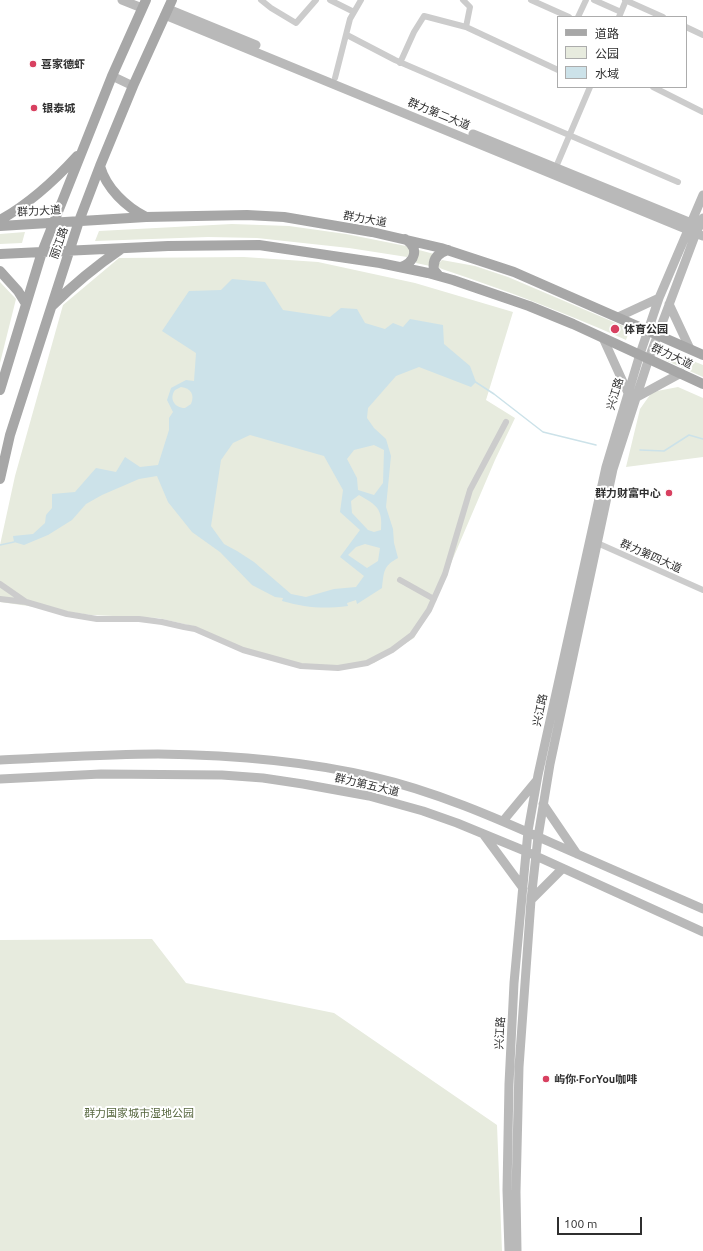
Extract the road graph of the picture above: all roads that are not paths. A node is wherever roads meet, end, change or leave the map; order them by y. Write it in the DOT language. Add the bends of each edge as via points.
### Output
graph roads {
  1 [pos="122,0"];
  2 [pos="261,0"];
  3 [pos="316,0"];
  4 [pos="330,0"];
  5 [pos="361,0"];
  6 [pos="463,0"];
  7 [pos="531,0"];
  8 [pos="586,0"];
  9 [pos="594,0"];
  10 [pos="626,0"];
  11 [pos="144,2"];
  12 [pos="169,8"];
  13 [pos="354,12"];
  14 [pos="620,15"];
  15 [pos="567,16"];
  16 [pos="578,16"];
  17 [pos="661,16"];
  18 [pos="466,27"];
  19 [pos="687,27"];
  20 [pos="347,35"];
  21 [pos="703,35"];
  22 [pos="400,63"];
  23 [pos="557,70"];
  24 [pos="112,76"];
  25 [pos="335,78"];
  26 [pos="133,86"];
  27 [pos="590,88"];
  28 [pos="655,88"];
  29 [pos="703,112"];
  30 [pos="570,136"];
  31 [pos="82,150"];
  32 [pos="100,166"];
  33 [pos="556,168"];
  34 [pos="678,182"];
  35 [pos="703,195"];
  36 [pos="146,217"];
  37 [pos="0,220"];
  38 [pos="79,221"];
  39 [pos="53,223"];
  40 [pos="0,226"];
  41 [pos="698,227"];
  42 [pos="404,239"];
  43 [pos="122,248"];
  44 [pos="69,250"];
  45 [pos="448,250"];
  46 [pos="42,252"];
  47 [pos="0,254"];
  48 [pos="401,267"];
  49 [pos="0,271"];
  50 [pos="440,276"];
  51 [pos="659,298"];
  52 [pos="26,304"];
  53 [pos="669,304"];
  54 [pos="50,308"];
  55 [pos="618,318"];
  56 [pos="647,331"];
  57 [pos="657,335"];
  58 [pos="603,338"];
  59 [pos="690,350"];
  60 [pos="703,355"];
  61 [pos="644,356"];
  62 [pos="681,374"];
  63 [pos="703,384"];
  64 [pos="0,390"];
  65 [pos="632,395"];
  66 [pos="506,422"];
  67 [pos="0,479"];
  68 [pos="594,541"];
  69 [pos="400,580"];
  70 [pos="0,584"];
  71 [pos="703,590"];
  72 [pos="0,599"];
  73 [pos="434,599"];
  74 [pos="26,602"];
  75 [pos="0,760"];
  76 [pos="0,779"];
  77 [pos="538,779"];
  78 [pos="543,804"];
  79 [pos="503,821"];
  80 [pos="528,831"];
  81 [pos="484,834"];
  82 [pos="538,837"];
  83 [pos="526,852"];
  84 [pos="577,854"];
  85 [pos="536,857"];
  86 [pos="562,869"];
  87 [pos="523,888"];
  88 [pos="531,900"];
  89 [pos="703,909"];
  90 [pos="703,932"];
  91 [pos="509,1251"];
  92 [pos="517,1251"];
  1 -- 11 [label="main road"];
  2 -- 3 [label="street" via="296,23"];
  4 -- 13 [label="street"];
  5 -- 13 [label="street"];
  6 -- 18 [label="street" via="470,6"];
  7 -- 15 [label="street"];
  8 -- 16 [label="street"];
  9 -- 14 [label="street"];
  10 -- 14 [label="street"];
  10 -- 17 [label="street"];
  11 -- 24 [label="main road, 丽江路"];
  12 -- 25 [label="main road, 群力第二大道"];
  12 -- 26 [label="main road, 丽江路"];
  12 -- 41 [label="main road, 群力第二大道"];
  13 -- 20 [label="street"];
  18 -- 22 [label="street" via="424,16"];
  18 -- 23 [label="street"];
  19 -- 21 [label="street"];
  20 -- 22 [label="street"];
  20 -- 25 [label="street"];
  22 -- 30 [label="street"];
  24 -- 26 [label="main road"];
  24 -- 31 [label="main road, 丽江路"];
  25 -- 33 [label="main road, 群力第二大道"];
  26 -- 32 [label="main road, 丽江路"];
  27 -- 30 [label="street"];
  28 -- 29 [label="street"];
  30 -- 33 [label="street"];
  30 -- 34 [label="street"];
  31 -- 37 [label="main road" via="57,176 19,208"];
  31 -- 39 [label="main road, 丽江路"];
  32 -- 36 [label="main road" via="105,180 112,189 136,212"];
  32 -- 38 [label="main road, 丽江路"];
  33 -- 41 [label="main road, 群力第二大道"];
  35 -- 41 [label="main road, 兴江路"];
  36 -- 38 [label="main road, 群力大道"];
  36 -- 42 [label="main road, 群力大道" via="284,217"];
  38 -- 39 [label="main road, 群力大道"];
  38 -- 44 [label="main road, 丽江路"];
  39 -- 40 [label="main road, 群力大道"];
  39 -- 46 [label="main road, 丽江路"];
  41 -- 51 [label="main road, 兴江路"];
  41 -- 53 [label="main road, 兴江路"];
  42 -- 45 [label="main road, 群力大道"];
  42 -- 48 [label="main road" via="412,245 414,255 409,264"];
  43 -- 44 [label="main road, 群力大道"];
  43 -- 48 [label="main road, 群力大道" via="259,245"];
  43 -- 54 [label="main road" via="96,266"];
  44 -- 46 [label="main road, 群力大道"];
  44 -- 54 [label="main road, 丽江路"];
  45 -- 50 [label="main road" via="439,254 433,262 434,270"];
  45 -- 55 [label="main road, 群力大道" via="514,272"];
  46 -- 47 [label="main road, 群力大道"];
  46 -- 52 [label="main road, 丽江路"];
  48 -- 50 [label="main road, 群力大道"];
  49 -- 52 [label="main road"];
  50 -- 58 [label="main road, 群力大道" via="529,306"];
  51 -- 55 [label="main road"];
  51 -- 56 [label="main road, 兴江路"];
  52 -- 64 [label="main road, 丽江路"];
  53 -- 57 [label="main road, 兴江路"];
  53 -- 59 [label="main road"];
  54 -- 67 [label="main road, 丽江路" via="10,435"];
  55 -- 56 [label="main road, 群力大道"];
  56 -- 57 [label="main road, 群力大道"];
  56 -- 61 [label="main road, 兴江路"];
  57 -- 59 [label="main road, 群力大道"];
  57 -- 61 [label="main road, 兴江路"];
  58 -- 61 [label="main road, 群力大道"];
  58 -- 65 [label="main road"];
  59 -- 60 [label="main road, 群力大道"];
  61 -- 62 [label="main road, 群力大道"];
  61 -- 65 [label="main road, 兴江路"];
  62 -- 63 [label="main road, 群力大道"];
  62 -- 65 [label="main road"];
  65 -- 68 [label="main road, 兴江路" via="610,468"];
  66 -- 73 [label="street" via="470,490 445,574"];
  68 -- 71 [label="street, 群力第四大道"];
  68 -- 77 [label="main road, 兴江路"];
  68 -- 78 [label="main road, 兴江路"];
  69 -- 73 [label="street"];
  70 -- 74 [label="street"];
  72 -- 74 [label="street"];
  73 -- 74 [label="street" via="412,635 392,650 367,663 338,668 301,666 243,650 194,629 162,622 98,619 67,614"];
  75 -- 79 [label="main road, 群力第五大道" via="156,754 275,760 373,777 431,794"];
  76 -- 81 [label="main road, 群力第五大道" via="101,774 263,778 369,796 423,811"];
  77 -- 79 [label="main road"];
  77 -- 80 [label="main road, 兴江路"];
  78 -- 82 [label="main road, 兴江路"];
  78 -- 84 [label="main road"];
  79 -- 80 [label="main road, 群力第五大道"];
  80 -- 82 [label="main road, 群力第五大道"];
  80 -- 83 [label="main road, 兴江路"];
  81 -- 83 [label="main road, 群力第五大道"];
  81 -- 87 [label="main road"];
  82 -- 84 [label="main road, 群力第五大道"];
  82 -- 85 [label="main road, 兴江路"];
  83 -- 85 [label="main road, 群力第五大道"];
  83 -- 87 [label="main road, 兴江路"];
  84 -- 89 [label="main road, 群力第五大道"];
  85 -- 86 [label="main road, 群力第五大道"];
  85 -- 88 [label="main road, 兴江路"];
  86 -- 88 [label="main road"];
  86 -- 90 [label="main road, 群力第五大道"];
  87 -- 91 [label="main road, 兴江路" via="514,982 509,1084"];
  88 -- 92 [label="main road, 兴江路" via="519,1067"];
}
